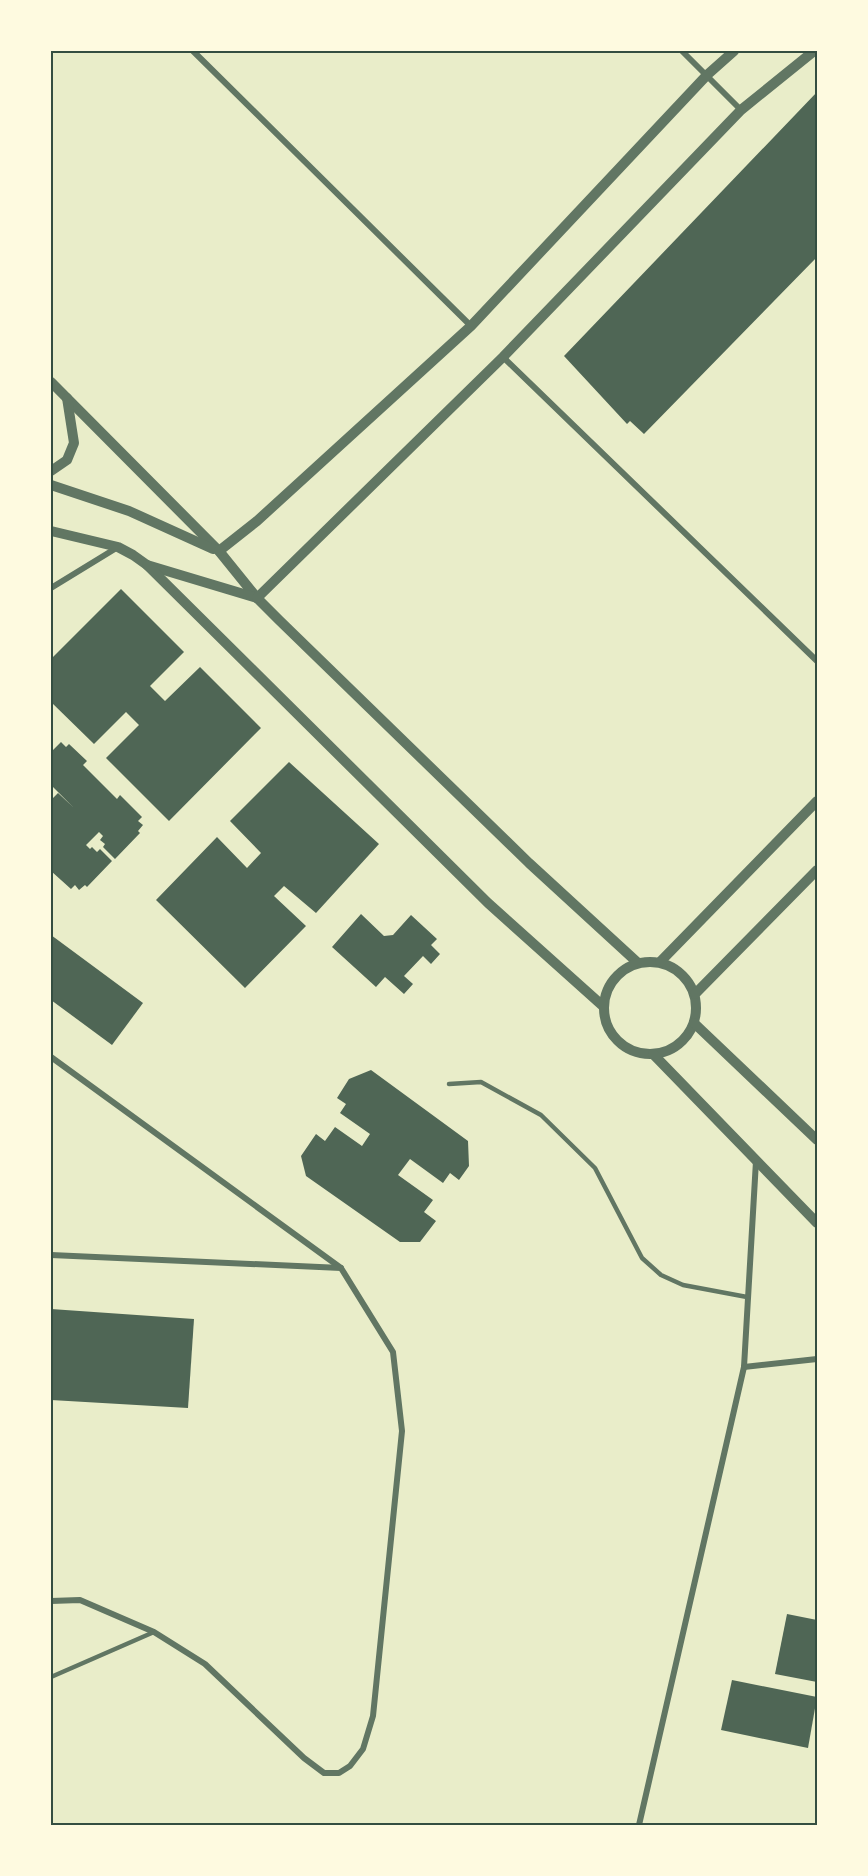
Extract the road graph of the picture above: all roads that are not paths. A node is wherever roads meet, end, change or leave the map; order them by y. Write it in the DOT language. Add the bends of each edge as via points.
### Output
graph roads {
  1 [pos="193,51"];
  2 [pos="682,51"];
  3 [pos="734,51"];
  4 [pos="814,51"];
  5 [pos="707,75"];
  6 [pos="741,110"];
  7 [pos="471,326"];
  8 [pos="503,357"];
  9 [pos="51,382"];
  10 [pos="67,398"];
  11 [pos="51,471"];
  12 [pos="51,484"];
  13 [pos="51,531"];
  14 [pos="118,547"];
  15 [pos="219,551"];
  16 [pos="147,565"];
  17 [pos="51,588"];
  18 [pos="257,598"];
  19 [pos="817,661"];
  20 [pos="817,801"];
  21 [pos="817,870"];
  22 [pos="660,962"];
  23 [pos="639,963"];
  24 [pos="695,994"];
  25 [pos="604,1007"];
  26 [pos="694,1023"];
  27 [pos="653,1054"];
  28 [pos="51,1057"];
  29 [pos="449,1084"];
  30 [pos="817,1140"];
  31 [pos="756,1161"];
  32 [pos="817,1223"];
  33 [pos="51,1255"];
  34 [pos="342,1268"];
  35 [pos="747,1297"];
  36 [pos="817,1359"];
  37 [pos="744,1367"];
  38 [pos="51,1601"];
  39 [pos="154,1632"];
  40 [pos="51,1677"];
  41 [pos="639,1825"];
  1 -- 7 [label="street"];
  2 -- 5 [label="street"];
  3 -- 5 [label="street"];
  4 -- 6 [label="street"];
  5 -- 6 [label="street"];
  5 -- 7 [label="street"];
  6 -- 8 [label="street"];
  7 -- 15 [label="street"];
  8 -- 18 [label="street"];
  8 -- 19 [label="street"];
  9 -- 10 [label="street"];
  10 -- 11 [label="street" via="74,443 67,460"];
  10 -- 15 [label="street"];
  12 -- 15 [label="street" via="129,511"];
  13 -- 14 [label="street"];
  14 -- 16 [label="street"];
  14 -- 17 [label="street"];
  15 -- 18 [label="street"];
  16 -- 18 [label="street"];
  16 -- 25 [label="street" via="488,903"];
  18 -- 23 [label="street" via="529,864"];
  20 -- 22 [label="street"];
  21 -- 24 [label="street"];
  22 -- 23 [label="street"];
  22 -- 24 [label="street" via="675,968"];
  23 -- 25 [label="street" via="623,970 612,981"];
  24 -- 26 [label="street"];
  25 -- 27 [label="street" via="609,1028 623,1045"];
  26 -- 27 [label="street" via="679,1045"];
  26 -- 30 [label="street"];
  27 -- 31 [label="street"];
  28 -- 34 [label="street"];
  29 -- 35 [label="lane" via="481,1082 541,1116 595,1168 642,1258 661,1275 683,1285"];
  31 -- 32 [label="street"];
  31 -- 35 [label="street"];
  33 -- 34 [label="street"];
  34 -- 39 [label="street" via="393,1352 402,1431 373,1716 363,1749 339,1773 324,1773 205,1664"];
  35 -- 37 [label="street"];
  36 -- 37 [label="street"];
  37 -- 41 [label="street"];
  38 -- 39 [label="street" via="80,1600"];
  39 -- 40 [label="lane"];
}
